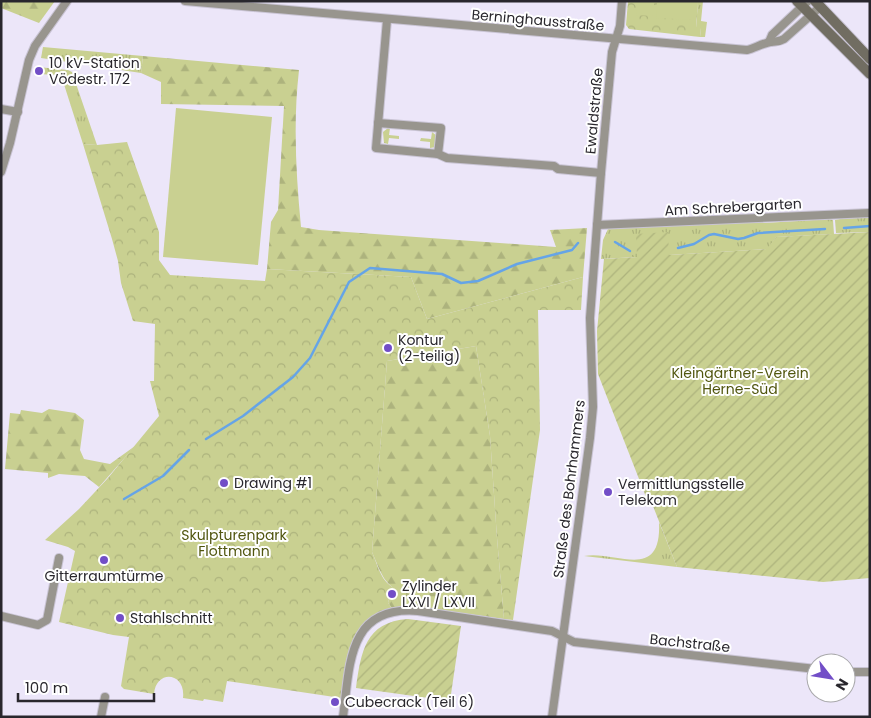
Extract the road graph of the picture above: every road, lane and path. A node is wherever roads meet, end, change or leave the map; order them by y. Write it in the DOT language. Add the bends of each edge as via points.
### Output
graph roads {
  1 [pos="67,1"];
  2 [pos="185,1"];
  3 [pos="622,1"];
  4 [pos="803,3"];
  5 [pos="818,4"];
  6 [pos="811,16"];
  7 [pos="387,20"];
  8 [pos="615,39"];
  9 [pos="769,42"];
  10 [pos="870,59"];
  11 [pos="870,74"];
  12 [pos="1,109"];
  13 [pos="18,112"];
  14 [pos="378,123"];
  15 [pos="438,154"];
  16 [pos="1,172"];
  17 [pos="600,173"];
  18 [pos="870,213"];
  19 [pos="597,225"];
  20 [pos="59,558"];
  21 [pos="1,616"];
  22 [pos="562,637"];
  23 [pos="806,668"];
  24 [pos="856,672"];
  25 [pos="870,672"];
  26 [pos="105,697"];
  27 [pos="100,717"];
  28 [pos="342,717"];
  29 [pos="552,717"];
  1 -- 13 [label="street" via="34,46"];
  2 -- 7 [label="street, Berninghausstraße"];
  3 -- 8 [label="street, Ewaldstraße" via="620,26"];
  4 -- 6 [label="main road"];
  4 -- 9 [label="street"];
  5 -- 6 [label="street, Berninghausstraße"];
  5 -- 10 [label="main road"];
  6 -- 9 [label="street, Berninghausstraße" via="784,40"];
  6 -- 11 [label="main road"];
  7 -- 8 [label="street, Berninghausstraße"];
  7 -- 14 [label="street"];
  8 -- 9 [label="street, Berninghausstraße" via="747,50"];
  8 -- 17 [label="street, Ewaldstraße"];
  12 -- 13 [label="street"];
  13 -- 16 [label="street"];
  14 -- 15 [label="street" via="376,148"];
  14 -- 15 [label="street" via="441,128"];
  15 -- 17 [label="street" via="447,158"];
  17 -- 19 [label="street, Ewaldstraße"];
  18 -- 19 [label="street, Am Schrebergarten"];
  19 -- 22 [label="street, Straße des Bohrhammers" via="590,318 592,414"];
  20 -- 21 [label="street" via="47,620 38,625"];
  22 -- 23 [label="street, Bachstraße" via="574,642 625,649"];
  22 -- 28 [label="street" via="552,631 418,611 384,614 363,630 352,651"];
  22 -- 29 [label="street, Straße des Bohrhammers"];
  24 -- 25 [label="street"];
  26 -- 27 [label="street"];
}
